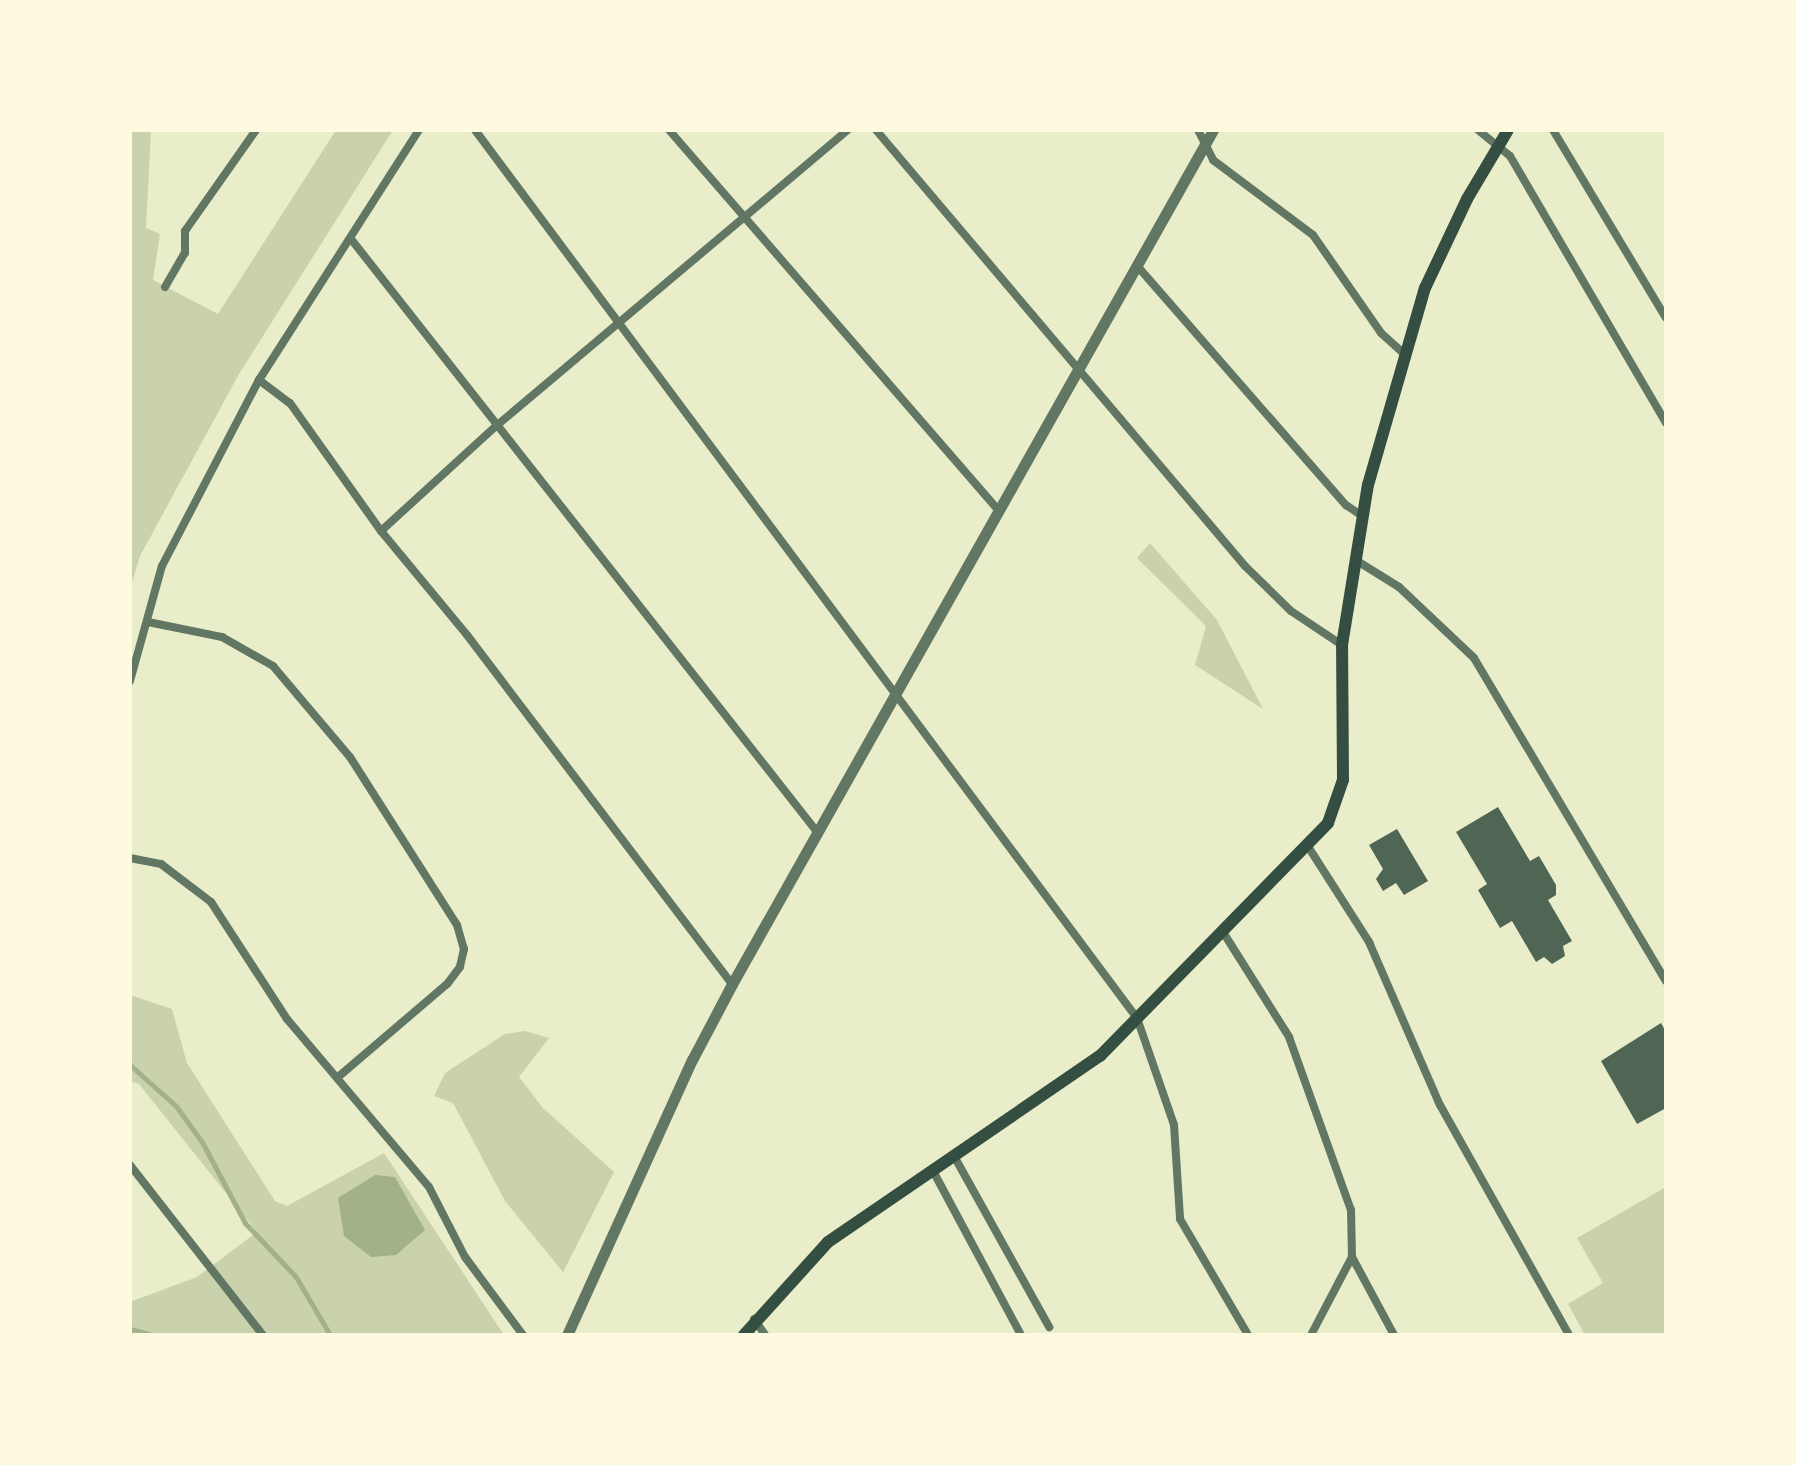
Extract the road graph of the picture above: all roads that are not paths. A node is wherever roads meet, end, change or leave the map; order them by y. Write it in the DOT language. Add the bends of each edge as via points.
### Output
graph roads {
  1 [pos="256,130"];
  2 [pos="419,130"];
  3 [pos="475,130"];
  4 [pos="669,130"];
  5 [pos="848,130"];
  6 [pos="876,130"];
  7 [pos="1198,130"];
  8 [pos="1213,130"];
  9 [pos="1478,130"];
  10 [pos="1508,130"];
  11 [pos="1553,130"];
  12 [pos="1205,145"];
  13 [pos="1499,148"];
  14 [pos="745,214"];
  15 [pos="351,239"];
  16 [pos="1139,268"];
  17 [pos="165,287"];
  18 [pos="1666,318"];
  19 [pos="619,325"];
  20 [pos="1404,354"];
  21 [pos="1079,373"];
  22 [pos="259,380"];
  23 [pos="1666,423"];
  24 [pos="495,427"];
  25 [pos="999,511"];
  26 [pos="1361,515"];
  27 [pos="381,531"];
  28 [pos="1353,558"];
  29 [pos="148,622"];
  30 [pos="1342,645"];
  31 [pos="130,681"];
  32 [pos="897,694"];
  33 [pos="818,833"];
  34 [pos="1309,848"];
  35 [pos="130,858"];
  36 [pos="1223,932"];
  37 [pos="1666,981"];
  38 [pos="732,984"];
  39 [pos="1137,1018"];
  40 [pos="338,1077"];
  41 [pos="954,1156"];
  42 [pos="130,1165"];
  43 [pos="932,1168"];
  44 [pos="1352,1257"];
  45 [pos="754,1318"];
  46 [pos="1049,1327"];
  47 [pos="263,1335"];
  48 [pos="523,1335"];
  49 [pos="567,1335"];
  50 [pos="744,1335"];
  51 [pos="765,1335"];
  52 [pos="1021,1335"];
  53 [pos="1248,1335"];
  54 [pos="1311,1335"];
  55 [pos="1394,1335"];
  56 [pos="1569,1335"];
  1 -- 17 [label="street" via="185,231 185,253"];
  2 -- 15 [label="street"];
  3 -- 19 [label="street"];
  4 -- 14 [label="street"];
  5 -- 14 [label="street"];
  6 -- 21 [label="street"];
  7 -- 12 [label="street"];
  8 -- 12 [label="street"];
  9 -- 13 [label="street"];
  10 -- 13 [label="main road"];
  11 -- 18 [label="street"];
  12 -- 16 [label="street"];
  12 -- 20 [label="street" via="1213,160 1313,235 1381,333"];
  13 -- 20 [label="main road" via="1467,199 1425,288"];
  13 -- 23 [label="street" via="1510,156"];
  14 -- 19 [label="street"];
  14 -- 25 [label="street"];
  15 -- 22 [label="street"];
  15 -- 24 [label="street"];
  16 -- 21 [label="street"];
  16 -- 26 [label="street" via="1346,505"];
  19 -- 24 [label="street"];
  19 -- 32 [label="street"];
  20 -- 26 [label="main road"];
  21 -- 25 [label="street"];
  21 -- 30 [label="street" via="1245,566 1291,611"];
  22 -- 27 [label="street" via="290,403"];
  22 -- 29 [label="street" via="162,566"];
  24 -- 27 [label="street"];
  24 -- 33 [label="street"];
  25 -- 32 [label="street"];
  26 -- 28 [label="main road"];
  27 -- 38 [label="street" via="467,635"];
  28 -- 30 [label="main road"];
  28 -- 37 [label="street" via="1399,587 1474,658"];
  29 -- 31 [label="street"];
  29 -- 40 [label="street" via="222,637 273,666 350,757 457,925 464,949 460,967 447,984"];
  30 -- 34 [label="main road" via="1343,780 1328,823"];
  32 -- 33 [label="street"];
  32 -- 39 [label="street"];
  33 -- 38 [label="street"];
  34 -- 36 [label="main road"];
  34 -- 56 [label="street" via="1369,942 1440,1105"];
  35 -- 40 [label="street" via="161,864 211,902 287,1019"];
  36 -- 39 [label="main road"];
  36 -- 44 [label="street" via="1289,1037 1351,1210"];
  38 -- 49 [label="street"];
  39 -- 41 [label="main road" via="1100,1056 1002,1128"];
  39 -- 53 [label="street" via="1174,1125 1180,1219"];
  40 -- 48 [label="street" via="429,1187 465,1257"];
  41 -- 43 [label="main road"];
  41 -- 46 [label="street"];
  42 -- 47 [label="street"];
  43 -- 45 [label="main road" via="828,1242"];
  43 -- 52 [label="street"];
  44 -- 54 [label="street"];
  44 -- 55 [label="street"];
  45 -- 50 [label="main road"];
  45 -- 51 [label="street"];
}
